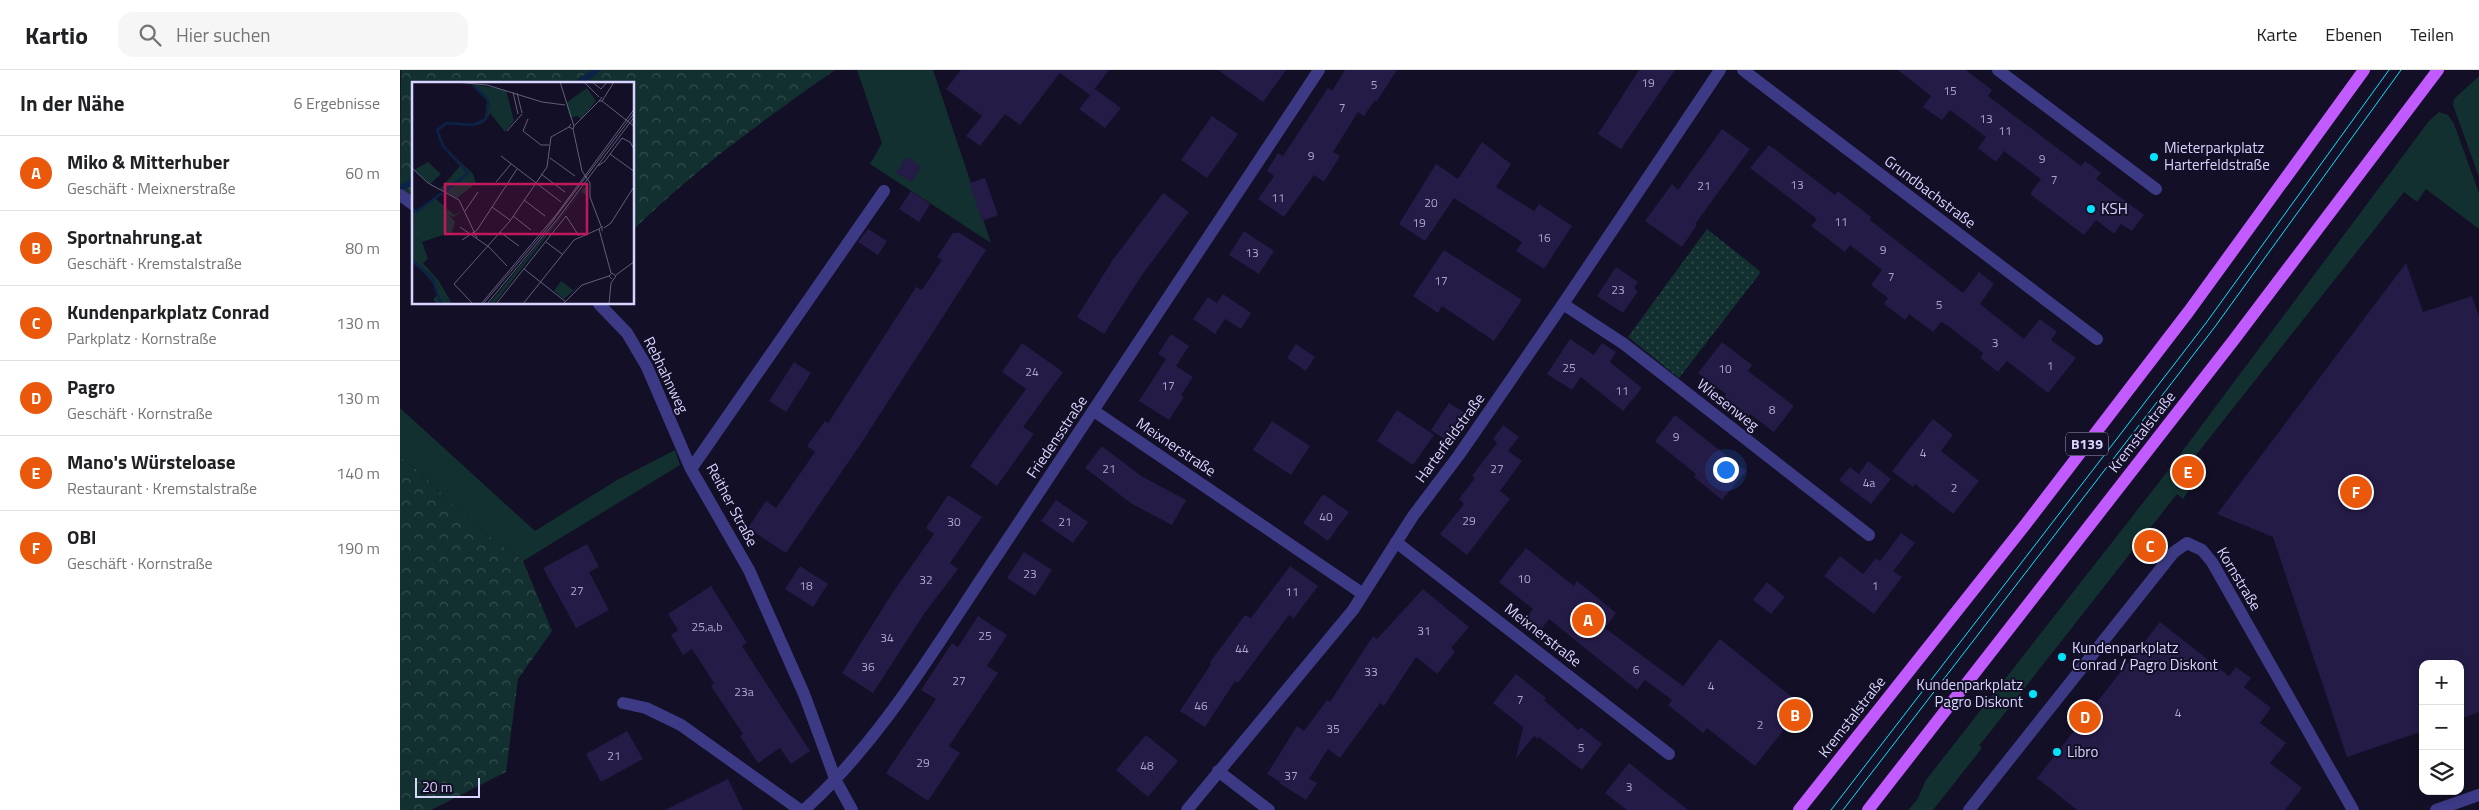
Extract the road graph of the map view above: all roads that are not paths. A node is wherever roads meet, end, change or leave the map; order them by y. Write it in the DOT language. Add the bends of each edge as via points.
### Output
graph roads {
  1 [pos="1319,70"];
  2 [pos="1720,70"];
  3 [pos="1743,70"];
  4 [pos="1998,70"];
  5 [pos="2364,70"];
  6 [pos="2438,70"];
  7 [pos="2156,189"];
  8 [pos="884,191"];
  9 [pos="401,196"];
  10 [pos="412,204"];
  11 [pos="1563,304"];
  12 [pos="600,305"];
  13 [pos="2097,339"];
  14 [pos="1094,411"];
  15 [pos="691,469"];
  16 [pos="1869,536"];
  17 [pos="1396,542"];
  18 [pos="1363,594"];
  19 [pos="623,703"];
  20 [pos="1669,754"];
  21 [pos="1218,771"];
  22 [pos="836,781"];
  23 [pos="2479,795"];
  24 [pos="800,810"];
  25 [pos="804,810"];
  26 [pos="852,810"];
  27 [pos="1187,810"];
  28 [pos="1269,810"];
  29 [pos="1799,810"];
  30 [pos="1868,810"];
  31 [pos="1970,810"];
  32 [pos="2353,810"];
  33 [pos="2436,810"];
  1 -- 14 [label="street, Friedensstraße"];
  2 -- 11 [label="street, Harterfeldstraße"];
  3 -- 13 [label="street, Grundbachstraße"];
  4 -- 7 [label="street"];
  5 -- 29 [label="main road, Kremstalstraße / B139" via="2189,311 2025,525"];
  6 -- 30 [label="main road, Kremstalstraße" via="2215,365"];
  8 -- 15 [label="street, Reither Straße"];
  9 -- 10 [label="street"];
  11 -- 16 [label="street, Wiesenweg" via="1624,344"];
  11 -- 17 [label="street, Harterfeldstraße"];
  12 -- 15 [label="street, Rebhahnweg" via="627,333 647,367"];
  14 -- 18 [label="street, Meixnerstraße"];
  14 -- 22 [label="street, Friedensstraße" via="891,711"];
  15 -- 22 [label="street, Reither Straße" via="749,570 804,694"];
  17 -- 18 [label="street, Harterfeldstraße"];
  17 -- 20 [label="street, Meixnerstraße"];
  18 -- 21 [label="street, Harterfeldstraße"];
  19 -- 24 [label="street" via="646,708 681,725"];
  21 -- 27 [label="street, Harterfeldstraße"];
  21 -- 28 [label="street"];
  22 -- 25 [label="street, Friedensstraße"];
  22 -- 26 [label="street, Reither Straße"];
  23 -- 33 [label="street"];
  31 -- 32 [label="street, Kornstraße" via="2174,552 2187,543 2202,550 2212,562"];
}
